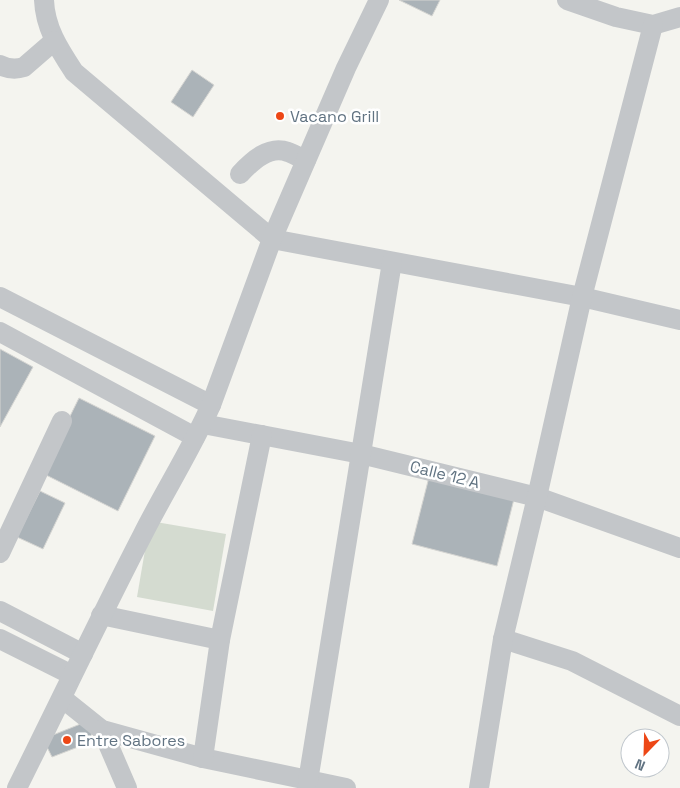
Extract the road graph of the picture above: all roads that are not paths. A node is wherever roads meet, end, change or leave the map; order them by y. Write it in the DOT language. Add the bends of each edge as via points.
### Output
graph roads {
  1 [pos="44,0"];
  2 [pos="379,0"];
  3 [pos="567,0"];
  4 [pos="680,17"];
  5 [pos="653,25"];
  6 [pos="54,41"];
  7 [pos="0,65"];
  8 [pos="306,160"];
  9 [pos="240,174"];
  10 [pos="272,239"];
  11 [pos="392,262"];
  12 [pos="0,297"];
  13 [pos="582,297"];
  14 [pos="680,320"];
  15 [pos="0,332"];
  16 [pos="212,404"];
  17 [pos="62,421"];
  18 [pos="199,431"];
  19 [pos="262,435"];
  20 [pos="361,454"];
  21 [pos="537,497"];
  22 [pos="680,548"];
  23 [pos="0,552"];
  24 [pos="0,611"];
  25 [pos="101,615"];
  26 [pos="0,639"];
  27 [pos="503,639"];
  28 [pos="220,640"];
  29 [pos="83,654"];
  30 [pos="72,675"];
  31 [pos="62,698"];
  32 [pos="680,716"];
  33 [pos="102,730"];
  34 [pos="203,758"];
  35 [pos="308,781"];
  36 [pos="17,788"];
  37 [pos="128,788"];
  38 [pos="346,788"];
  39 [pos="480,788"];
  1 -- 6 [label="street"];
  2 -- 8 [label="street"];
  3 -- 5 [label="street" via="616,17"];
  4 -- 5 [label="street"];
  5 -- 13 [label="street"];
  6 -- 7 [label="street" via="24,67"];
  6 -- 10 [label="street" via="74,72"];
  8 -- 9 [label="street" via="286,151 270,151 251,162"];
  8 -- 10 [label="street"];
  10 -- 11 [label="street"];
  10 -- 16 [label="street"];
  11 -- 13 [label="street"];
  11 -- 20 [label="street"];
  12 -- 16 [label="street"];
  13 -- 14 [label="street"];
  13 -- 21 [label="street"];
  15 -- 18 [label="street, Calle 12 A"];
  16 -- 18 [label="street"];
  17 -- 23 [label="street"];
  18 -- 19 [label="street, Calle 12 A"];
  18 -- 25 [label="street"];
  19 -- 20 [label="street, Calle 12 A"];
  19 -- 28 [label="street"];
  20 -- 21 [label="street, Calle 12 A"];
  20 -- 35 [label="street"];
  21 -- 22 [label="street, Calle 12 A"];
  21 -- 27 [label="street"];
  24 -- 29 [label="street"];
  25 -- 28 [label="street"];
  25 -- 29 [label="street"];
  26 -- 30 [label="street"];
  27 -- 32 [label="street" via="572,661"];
  27 -- 39 [label="street"];
  28 -- 34 [label="street"];
  29 -- 30 [label="street"];
  30 -- 31 [label="street"];
  31 -- 33 [label="street"];
  31 -- 36 [label="street"];
  33 -- 34 [label="street"];
  33 -- 37 [label="street"];
  34 -- 35 [label="street"];
  35 -- 38 [label="street"];
}
